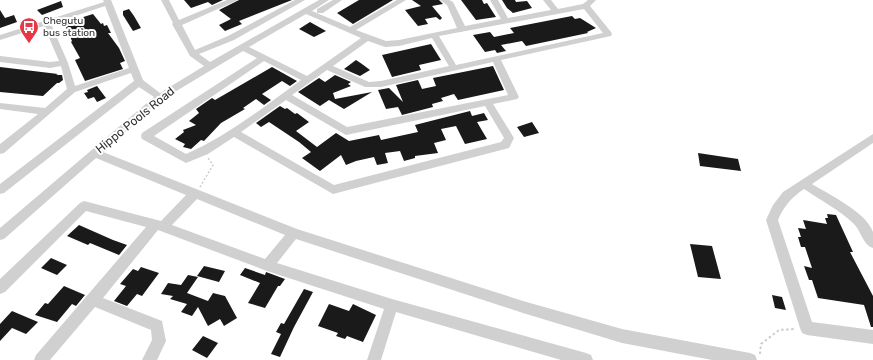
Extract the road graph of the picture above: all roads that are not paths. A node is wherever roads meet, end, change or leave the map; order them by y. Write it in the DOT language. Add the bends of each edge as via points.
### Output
graph roads {
  1 [pos="165,0"];
  2 [pos="233,0"];
  3 [pos="301,0"];
  4 [pos="326,0"];
  5 [pos="338,0"];
  6 [pos="402,0"];
  7 [pos="444,0"];
  8 [pos="494,0"];
  9 [pos="547,0"];
  10 [pos="107,1"];
  11 [pos="589,3"];
  12 [pos="556,11"];
  13 [pos="310,12"];
  14 [pos="505,20"];
  15 [pos="46,22"];
  16 [pos="176,24"];
  17 [pos="462,29"];
  18 [pos="351,30"];
  19 [pos="435,36"];
  20 [pos="0,38"];
  21 [pos="367,38"];
  22 [pos="242,47"];
  23 [pos="194,54"];
  24 [pos="263,58"];
  25 [pos="0,59"];
  26 [pos="496,59"];
  27 [pos="64,63"];
  28 [pos="210,66"];
  29 [pos="327,67"];
  30 [pos="454,68"];
  31 [pos="135,69"];
  32 [pos="308,80"];
  33 [pos="139,82"];
  34 [pos="72,90"];
  35 [pos="285,95"];
  36 [pos="160,97"];
  37 [pos="488,102"];
  38 [pos="0,106"];
  39 [pos="47,112"];
  40 [pos="234,132"];
  41 [pos="873,138"];
  42 [pos="0,150"];
  43 [pos="94,153"];
  44 [pos="804,184"];
  45 [pos="0,190"];
  46 [pos="195,193"];
  47 [pos="159,226"];
  48 [pos="294,233"];
  49 [pos="0,235"];
  50 [pos="873,243"];
  51 [pos="267,265"];
  52 [pos="0,288"];
  53 [pos="94,300"];
  54 [pos="392,305"];
  55 [pos="873,337"];
  56 [pos="41,360"];
  57 [pos="149,360"];
  58 [pos="374,360"];
  59 [pos="586,360"];
  60 [pos="750,360"];
  1 -- 16 [label="street"];
  2 -- 16 [label="street"];
  3 -- 23 [label="street" via="231,38"];
  4 -- 13 [label="street, Hippo Pools Road"];
  5 -- 13 [label="street"];
  6 -- 18 [label="street"];
  7 -- 17 [label="street" via="450,4"];
  8 -- 14 [label="street"];
  9 -- 12 [label="street"];
  10 -- 15 [label="street"];
  10 -- 31 [label="street"];
  11 -- 12 [label="street"];
  11 -- 26 [label="street" via="608,34"];
  12 -- 14 [label="street"];
  13 -- 18 [label="street"];
  13 -- 22 [label="street, Hippo Pools Road"];
  14 -- 17 [label="street"];
  15 -- 20 [label="street"];
  15 -- 27 [label="street"];
  16 -- 23 [label="street"];
  17 -- 19 [label="street"];
  18 -- 21 [label="street"];
  19 -- 21 [label="street" via="385,44"];
  19 -- 30 [label="street"];
  21 -- 29 [label="street"];
  22 -- 24 [label="street"];
  22 -- 28 [label="street, Hippo Pools Road"];
  23 -- 28 [label="street"];
  24 -- 32 [label="street"];
  24 -- 40 [label="street" via="146,136 186,159"];
  25 -- 27 [label="street" via="50,65"];
  26 -- 30 [label="street"];
  26 -- 37 [label="street" via="514,97"];
  27 -- 34 [label="street"];
  28 -- 36 [label="street, Hippo Pools Road"];
  29 -- 30 [label="street" via="368,84 385,83"];
  29 -- 32 [label="street"];
  31 -- 33 [label="street"];
  31 -- 34 [label="street"];
  32 -- 35 [label="street"];
  33 -- 36 [label="street"];
  33 -- 45 [label="street"];
  34 -- 39 [label="street"];
  35 -- 37 [label="street" via="346,131"];
  35 -- 40 [label="street"];
  36 -- 43 [label="street, Hippo Pools Road"];
  37 -- 40 [label="street" via="509,138 505,145 333,190"];
  38 -- 39 [label="street"];
  39 -- 42 [label="street"];
  41 -- 44 [label="street"];
  43 -- 46 [label="street"];
  43 -- 49 [label="street, Hippo Pools Road"];
  44 -- 50 [label="street" via="859,221"];
  44 -- 55 [label="street" via="787,195 772,220 807,328"];
  46 -- 47 [label="street"];
  46 -- 48 [label="street"];
  47 -- 51 [label="street"];
  47 -- 52 [label="street" via="84,206"];
  47 -- 53 [label="street"];
  48 -- 51 [label="street"];
  48 -- 60 [label="street" via="522,307 622,336"];
  51 -- 54 [label="street"];
  53 -- 56 [label="street"];
  53 -- 57 [label="street" via="157,326 159,341"];
  54 -- 58 [label="street"];
  54 -- 59 [label="street"];
}
